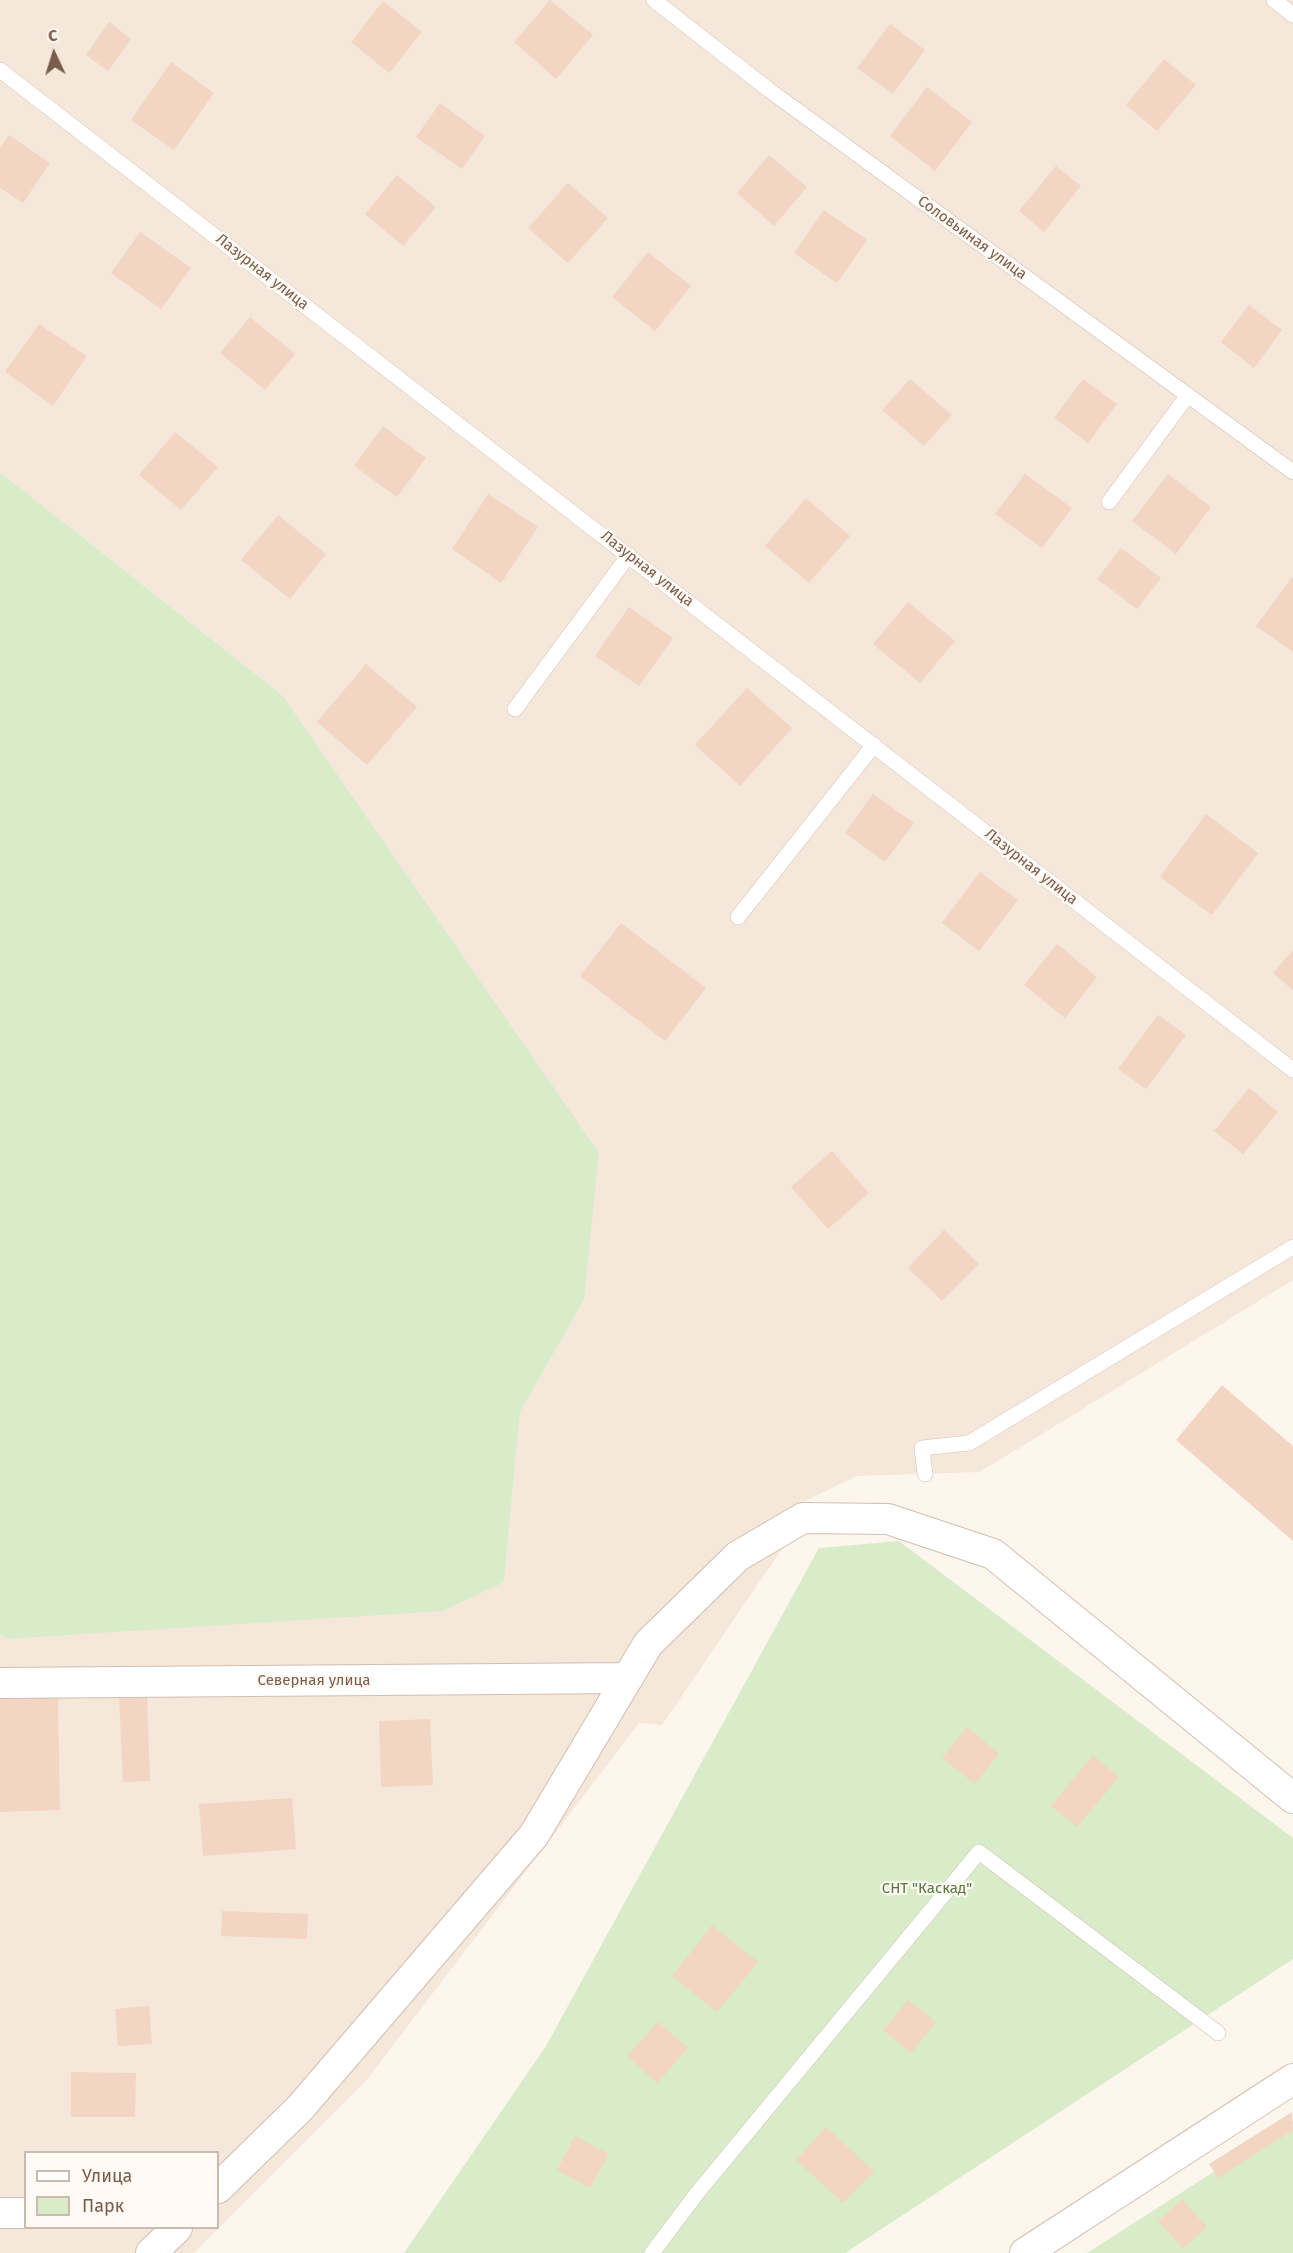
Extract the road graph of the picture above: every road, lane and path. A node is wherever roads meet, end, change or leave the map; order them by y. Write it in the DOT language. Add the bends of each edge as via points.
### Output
graph roads {
  1 [pos="654,0"];
  2 [pos="1274,0"];
  3 [pos="1293,15"];
  4 [pos="0,70"];
  5 [pos="1188,395"];
  6 [pos="1293,472"];
  7 [pos="1109,502"];
  8 [pos="629,555"];
  9 [pos="515,709"];
  10 [pos="874,745"];
  11 [pos="738,917"];
  12 [pos="1293,1070"];
  13 [pos="1293,1247"];
  14 [pos="925,1474"];
  15 [pos="628,1678"];
  16 [pos="0,1683"];
  17 [pos="1293,1798"];
  18 [pos="1218,2033"];
  19 [pos="1293,2079"];
  20 [pos="219,2187"];
  21 [pos="0,2213"];
  22 [pos="24,2213"];
  23 [pos="176,2229"];
  24 [pos="151,2253"];
  25 [pos="652,2253"];
  26 [pos="1025,2253"];
  1 -- 5 [label="lane, Соловьиная улица" via="769,90"];
  2 -- 3 [label="lane"];
  4 -- 8 [label="lane, Лазурная улица"];
  5 -- 6 [label="lane, Соловьиная улица"];
  5 -- 7 [label="lane"];
  8 -- 9 [label="lane"];
  8 -- 10 [label="lane, Лазурная улица"];
  10 -- 11 [label="lane"];
  10 -- 12 [label="lane, Лазурная улица"];
  13 -- 14 [label="lane" via="969,1443 922,1448"];
  15 -- 16 [label="street, Северная улица"];
  15 -- 17 [label="street" via="648,1644 738,1556 803,1518 888,1519 993,1554"];
  15 -- 20 [label="street" via="534,1835 300,2108"];
  18 -- 25 [label="lane" via="979,1852 705,2183"];
  19 -- 26 [label="street"];
  21 -- 22 [label="street"];
  23 -- 24 [label="street"];
}
